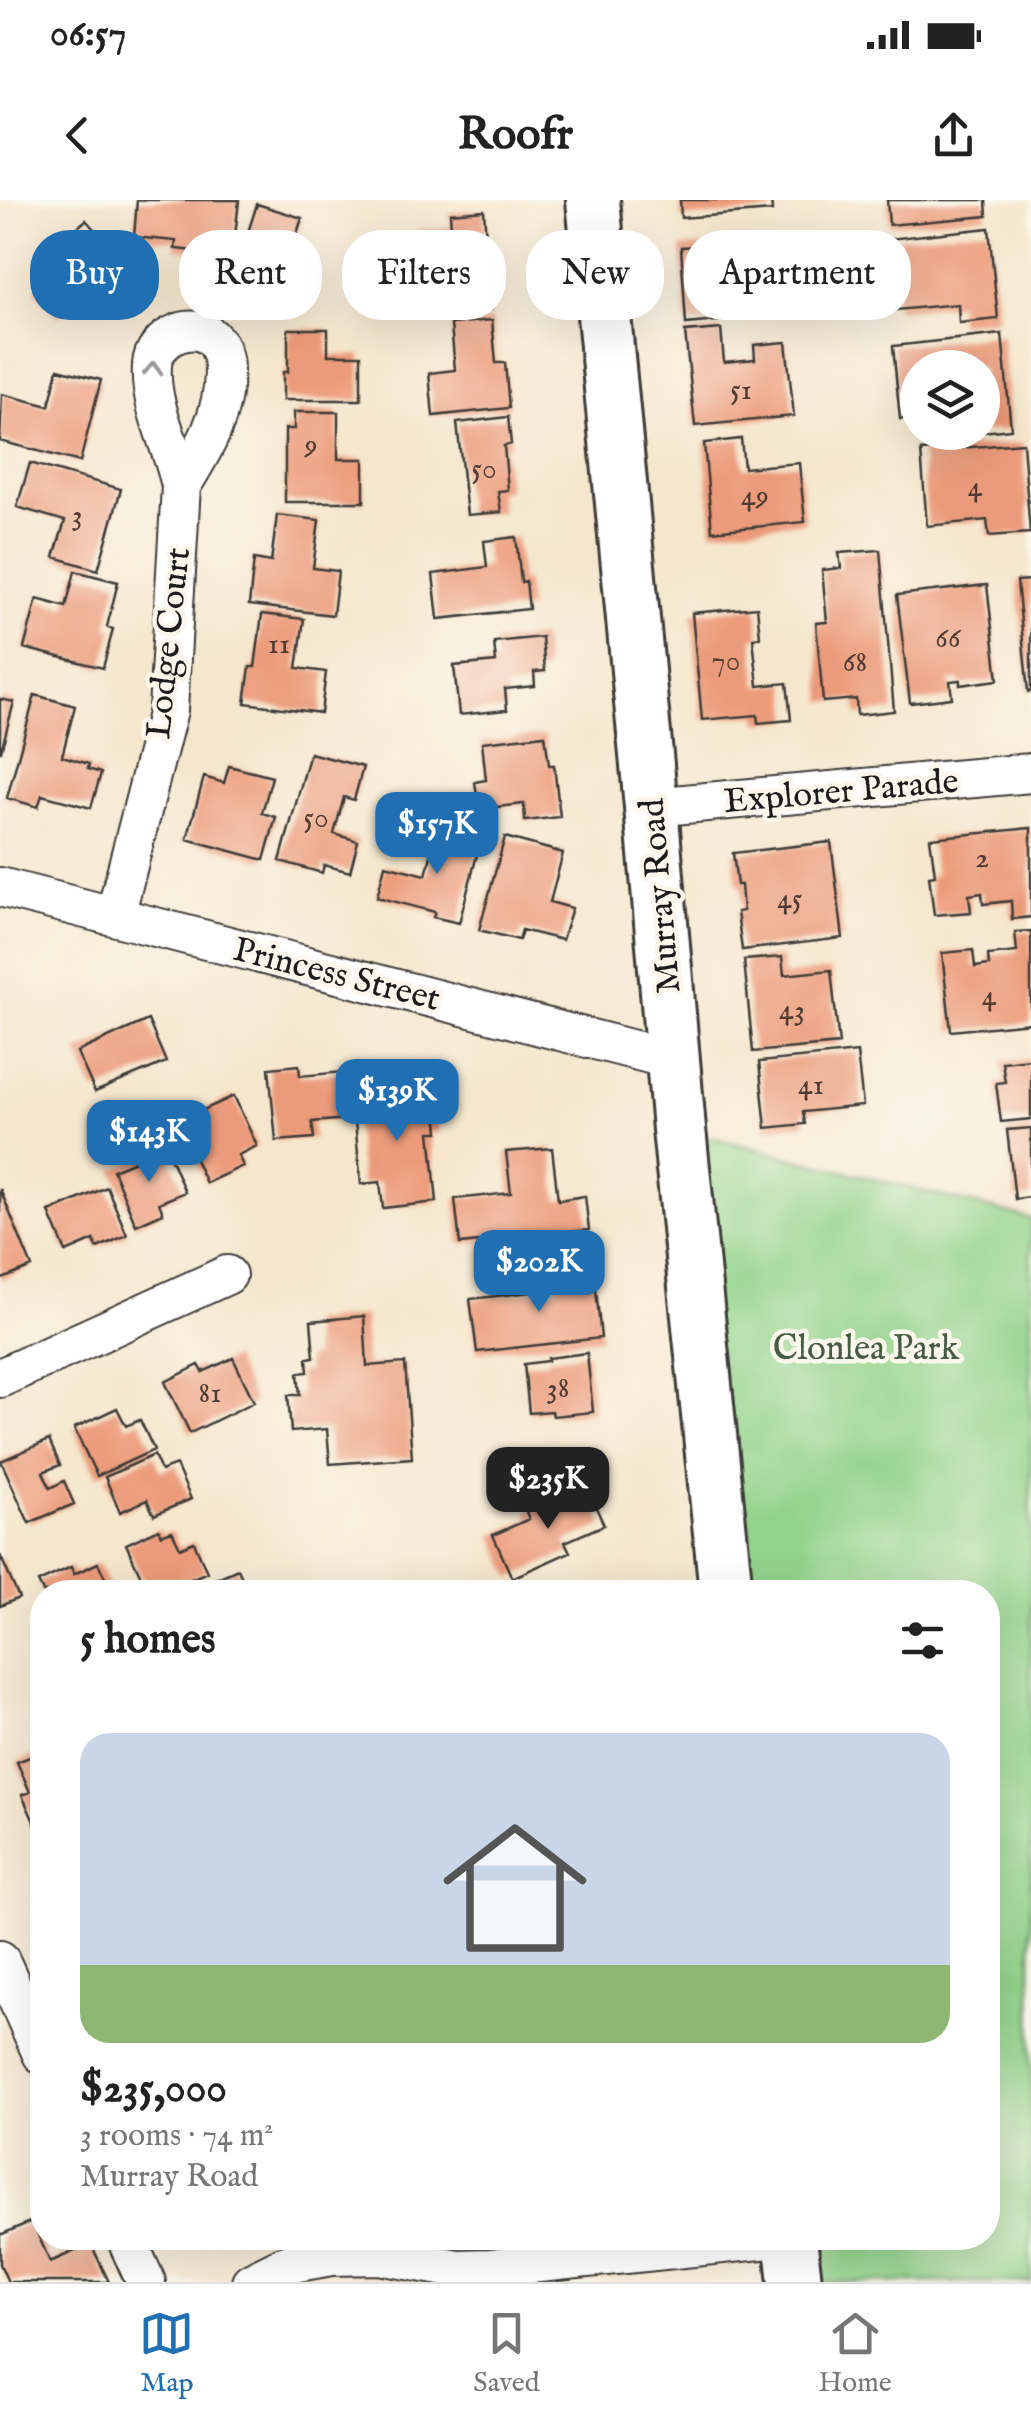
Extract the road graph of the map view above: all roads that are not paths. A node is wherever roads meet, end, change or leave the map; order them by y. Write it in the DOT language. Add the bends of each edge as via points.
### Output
graph roads {
  1 [pos="592,200"];
  2 [pos="181,486"];
  3 [pos="1031,773"];
  4 [pos="652,808"];
  5 [pos="0,887"];
  6 [pos="115,916"];
  7 [pos="673,1060"];
  8 [pos="227,1275"];
  9 [pos="0,1378"];
  10 [pos="725,1580"];
  11 [pos="0,1960"];
  12 [pos="30,2027"];
  13 [pos="131,2250"];
  14 [pos="665,2250"];
  15 [pos="791,2250"];
  16 [pos="146,2282"];
  17 [pos="251,2282"];
  18 [pos="795,2282"];
  1 -- 4 [label="street, Murray Road"];
  2 -- 6 [label="street, Lodge Court" via="168,710"];
  3 -- 4 [label="street, Explorer Parade"];
  4 -- 7 [label="street, Murray Road"];
  5 -- 6 [label="street, Princess Street"];
  6 -- 7 [label="street, Princess Street"];
  7 -- 10 [label="street, Murray Road"];
  8 -- 9 [label="street"];
  11 -- 12 [label="street"];
  13 -- 16 [label="street"];
  14 -- 17 [label="street" via="458,2269 331,2256 286,2264"];
  15 -- 18 [label="street"];
}
